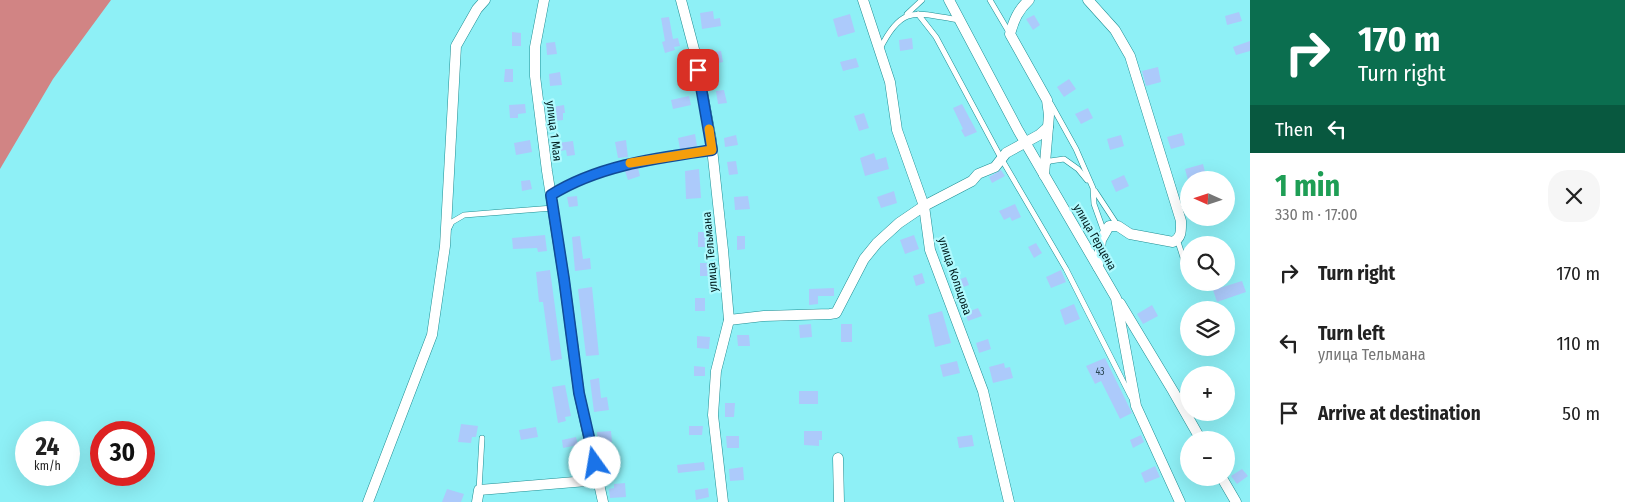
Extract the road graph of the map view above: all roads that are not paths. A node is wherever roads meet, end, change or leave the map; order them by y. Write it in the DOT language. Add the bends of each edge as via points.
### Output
graph roads {
  1 [pos="485,0"];
  2 [pos="544,0"];
  3 [pos="681,0"];
  4 [pos="863,0"];
  5 [pos="922,0"];
  6 [pos="949,0"];
  7 [pos="990,0"];
  8 [pos="1029,0"];
  9 [pos="1088,0"];
  10 [pos="918,14"];
  11 [pos="907,15"];
  12 [pos="959,20"];
  13 [pos="1010,34"];
  14 [pos="880,50"];
  15 [pos="1043,90"];
  16 [pos="1048,127"];
  17 [pos="1025,142"];
  18 [pos="712,150"];
  19 [pos="1001,158"];
  20 [pos="1045,170"];
  21 [pos="1092,188"];
  22 [pos="551,195"];
  23 [pos="924,206"];
  24 [pos="553,208"];
  25 [pos="1118,226"];
  26 [pos="1104,232"];
  27 [pos="446,233"];
  28 [pos="1177,240"];
  29 [pos="1180,247"];
  30 [pos="1098,267"];
  31 [pos="1116,298"];
  32 [pos="728,320"];
  33 [pos="1136,406"];
  34 [pos="1196,431"];
  35 [pos="482,438"];
  36 [pos="838,458"];
  37 [pos="599,480"];
  38 [pos="1227,486"];
  39 [pos="479,490"];
  40 [pos="368,502"];
  41 [pos="477,502"];
  42 [pos="603,502"];
  43 [pos="723,502"];
  44 [pos="840,502"];
  45 [pos="1009,502"];
  46 [pos="1180,502"];
  47 [pos="1236,502"];
  1 -- 27 [label="street" via="456,46"];
  2 -- 22 [label="street, улица 1 Мая" via="535,47 535,76"];
  3 -- 18 [label="street, улица Тельмана" via="695,53"];
  4 -- 14 [label="street, улица Кольцова"];
  5 -- 11 [label="lane"];
  6 -- 12 [label="street, улица Герцена"];
  7 -- 13 [label="lane"];
  8 -- 13 [label="street" via="1014,20"];
  9 -- 28 [label="street" via="1115,30 1130,56 1179,210 1181,230"];
  10 -- 11 [label="lane"];
  10 -- 12 [label="lane"];
  10 -- 19 [label="lane" via="936,37"];
  11 -- 14 [label="lane" via="890,30"];
  12 -- 17 [label="street, улица Герцена"];
  13 -- 15 [label="street"];
  14 -- 23 [label="street, улица Кольцова" via="895,106 896,130"];
  15 -- 16 [label="street" via="1049,114"];
  15 -- 21 [label="lane" via="1076,149"];
  16 -- 17 [label="street"];
  16 -- 20 [label="street"];
  17 -- 19 [label="street"];
  17 -- 20 [label="street, улица Герцена"];
  18 -- 22 [label="lane" via="635,162 571,184"];
  18 -- 32 [label="street, улица Тельмана"];
  19 -- 23 [label="street" via="995,167"];
  19 -- 33 [label="lane" via="1066,270"];
  20 -- 21 [label="lane" via="1050,162 1064,159 1078,169"];
  20 -- 30 [label="street, улица Герцена"];
  21 -- 25 [label="lane"];
  21 -- 26 [label="lane"];
  22 -- 24 [label="street, улица 1 Мая"];
  23 -- 32 [label="street" via="877,243 864,259 836,313"];
  23 -- 45 [label="street, улица Кольцова" via="930,250 983,391"];
  24 -- 27 [label="lane" via="464,215 452,222"];
  24 -- 37 [label="street, улица 1 Мая" via="579,393"];
  25 -- 26 [label="street" via="1109,226"];
  25 -- 28 [label="street" via="1130,234"];
  26 -- 30 [label="street"];
  27 -- 40 [label="street" via="432,334"];
  28 -- 29 [label="lane"];
  30 -- 31 [label="street, улица Герцена"];
  31 -- 33 [label="street, улица Герцена"];
  31 -- 34 [label="street"];
  32 -- 43 [label="street, улица Тельмана" via="716,371 713,415"];
  33 -- 46 [label="street, улица Герцена"];
  35 -- 39 [label="lane"];
  36 -- 44 [label="street"];
  37 -- 39 [label="street"];
  37 -- 42 [label="street, улица 1 Мая"];
  38 -- 47 [label="street"];
  39 -- 41 [label="street"];
}
